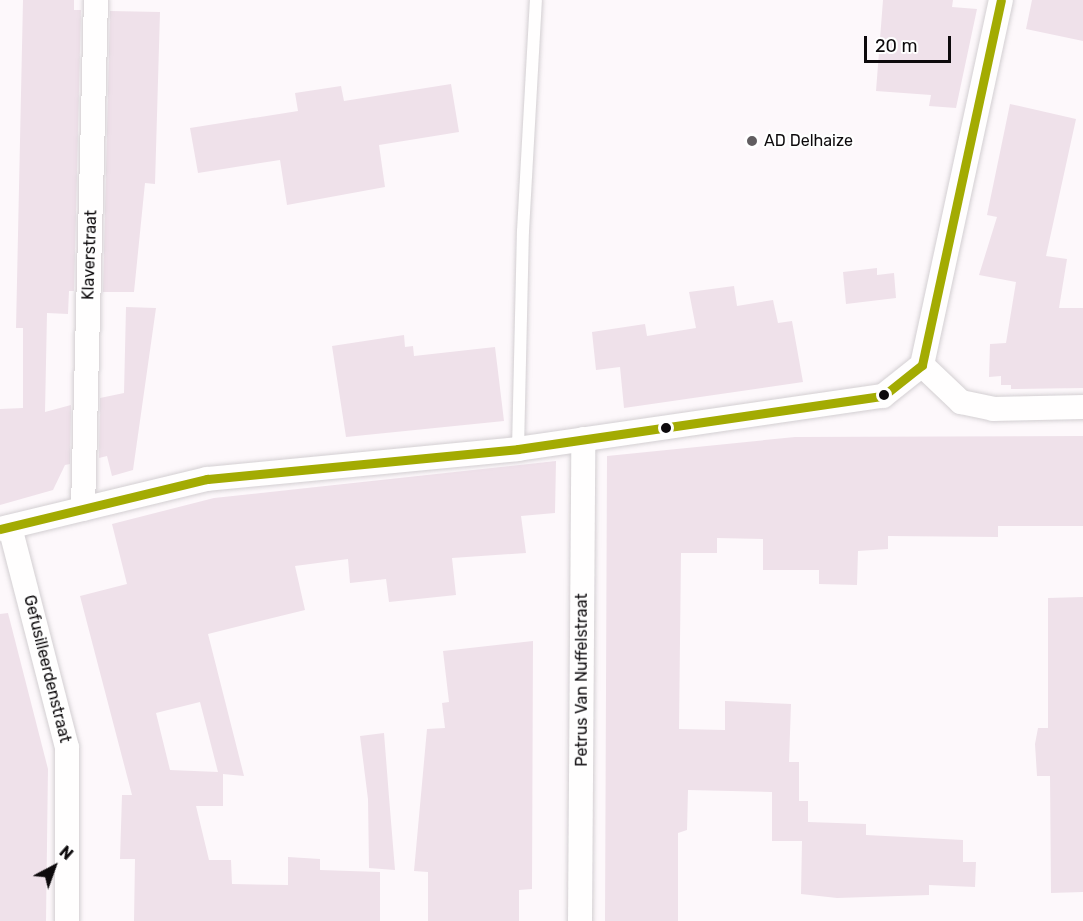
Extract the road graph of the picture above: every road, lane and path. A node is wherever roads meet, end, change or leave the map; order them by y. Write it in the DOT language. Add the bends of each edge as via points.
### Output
graph roads {
  1 [pos="96,0"];
  2 [pos="536,0"];
  3 [pos="1001,0"];
  4 [pos="922,365"];
  5 [pos="1083,407"];
  6 [pos="583,439"];
  7 [pos="518,449"];
  8 [pos="83,509"];
  9 [pos="5,528"];
  10 [pos="67,921"];
  11 [pos="580,921"];
  1 -- 8 [label="street, Klaverstraat"];
  2 -- 7 [label="lane" via="523,231"];
  3 -- 4 [label="street"];
  4 -- 5 [label="street" via="961,402 993,409"];
  4 -- 6 [label="street" via="883,396"];
  6 -- 7 [label="street"];
  6 -- 11 [label="street, Petrus Van Nuffelstraat"];
  7 -- 8 [label="street" via="207,479"];
  8 -- 9 [label="street"];
  9 -- 10 [label="street, Gefusilleerdenstraat" via="67,747"];
}
